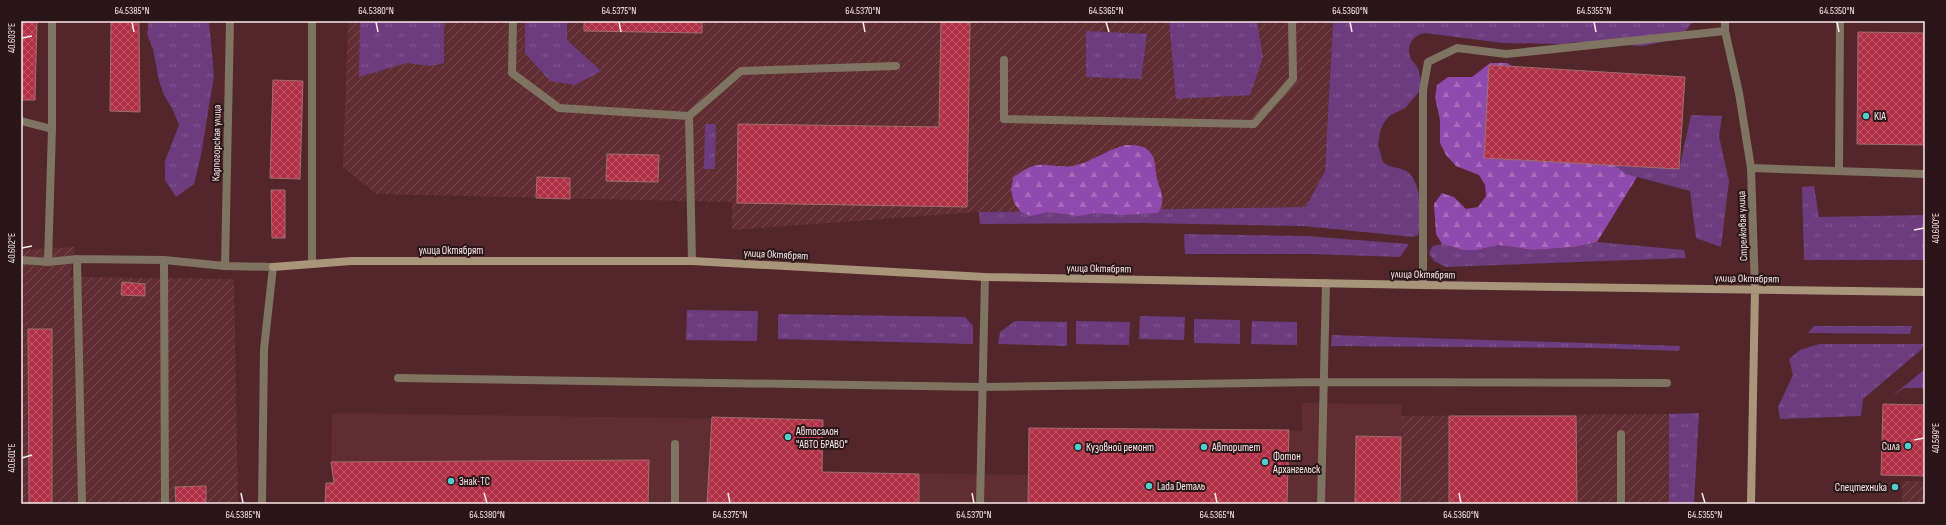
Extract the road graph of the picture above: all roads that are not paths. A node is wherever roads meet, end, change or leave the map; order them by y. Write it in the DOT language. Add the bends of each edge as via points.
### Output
graph roads {
  1 [pos="52,21"];
  2 [pos="230,21"];
  3 [pos="312,21"];
  4 [pos="513,21"];
  5 [pos="1292,21"];
  6 [pos="1725,21"];
  7 [pos="1840,21"];
  8 [pos="1725,31"];
  9 [pos="1004,60"];
  10 [pos="896,66"];
  11 [pos="689,116"];
  12 [pos="21,121"];
  13 [pos="52,129"];
  14 [pos="1751,168"];
  15 [pos="1839,170"];
  16 [pos="1925,174"];
  17 [pos="78,258"];
  18 [pos="21,260"];
  19 [pos="164,260"];
  20 [pos="692,260"];
  21 [pos="48,262"];
  22 [pos="312,264"];
  23 [pos="225,266"];
  24 [pos="273,267"];
  25 [pos="985,277"];
  26 [pos="1326,283"];
  27 [pos="1423,285"];
  28 [pos="1755,290"];
  29 [pos="1925,292"];
  30 [pos="398,378"];
  31 [pos="1323,382"];
  32 [pos="1667,383"];
  33 [pos="982,387"];
  34 [pos="1622,434"];
  35 [pos="675,444"];
  36 [pos="82,504"];
  37 [pos="165,504"];
  38 [pos="262,504"];
  39 [pos="675,504"];
  40 [pos="980,504"];
  41 [pos="1321,504"];
  42 [pos="1621,504"];
  43 [pos="1751,504"];
  1 -- 13 [label="street"];
  2 -- 23 [label="street, Карпогорская улица"];
  3 -- 22 [label="street"];
  4 -- 11 [label="street" via="512,73 558,108"];
  5 -- 9 [label="street" via="1293,79 1254,124 1004,119"];
  6 -- 8 [label="street, Стрелковая улица"];
  7 -- 15 [label="street"];
  8 -- 14 [label="street, Стрелковая улица" via="1739,93"];
  8 -- 27 [label="street" via="1506,54 1457,48 1428,62 1423,90"];
  10 -- 11 [label="street" via="741,71"];
  11 -- 20 [label="street"];
  12 -- 13 [label="street"];
  13 -- 21 [label="street"];
  14 -- 15 [label="street"];
  14 -- 28 [label="street, Стрелковая улица"];
  15 -- 16 [label="street"];
  17 -- 19 [label="street"];
  17 -- 21 [label="street"];
  17 -- 36 [label="street"];
  18 -- 21 [label="street"];
  19 -- 23 [label="street"];
  19 -- 37 [label="street"];
  20 -- 22 [label="street, улица Октябрят" via="351,261"];
  20 -- 25 [label="street, улица Октябрят"];
  22 -- 24 [label="street, улица Октябрят"];
  23 -- 24 [label="street"];
  24 -- 38 [label="street" via="264,349"];
  25 -- 26 [label="street, улица Октябрят"];
  25 -- 33 [label="street"];
  26 -- 27 [label="street, улица Октябрят"];
  26 -- 31 [label="street"];
  27 -- 28 [label="street, улица Октябрят"];
  28 -- 29 [label="street, улица Октябрят"];
  28 -- 43 [label="street, Стрелковая улица"];
  30 -- 33 [label="street"];
  31 -- 32 [label="street"];
  31 -- 33 [label="street"];
  31 -- 41 [label="street"];
  33 -- 40 [label="street"];
  34 -- 42 [label="street"];
  35 -- 39 [label="street"];
}
